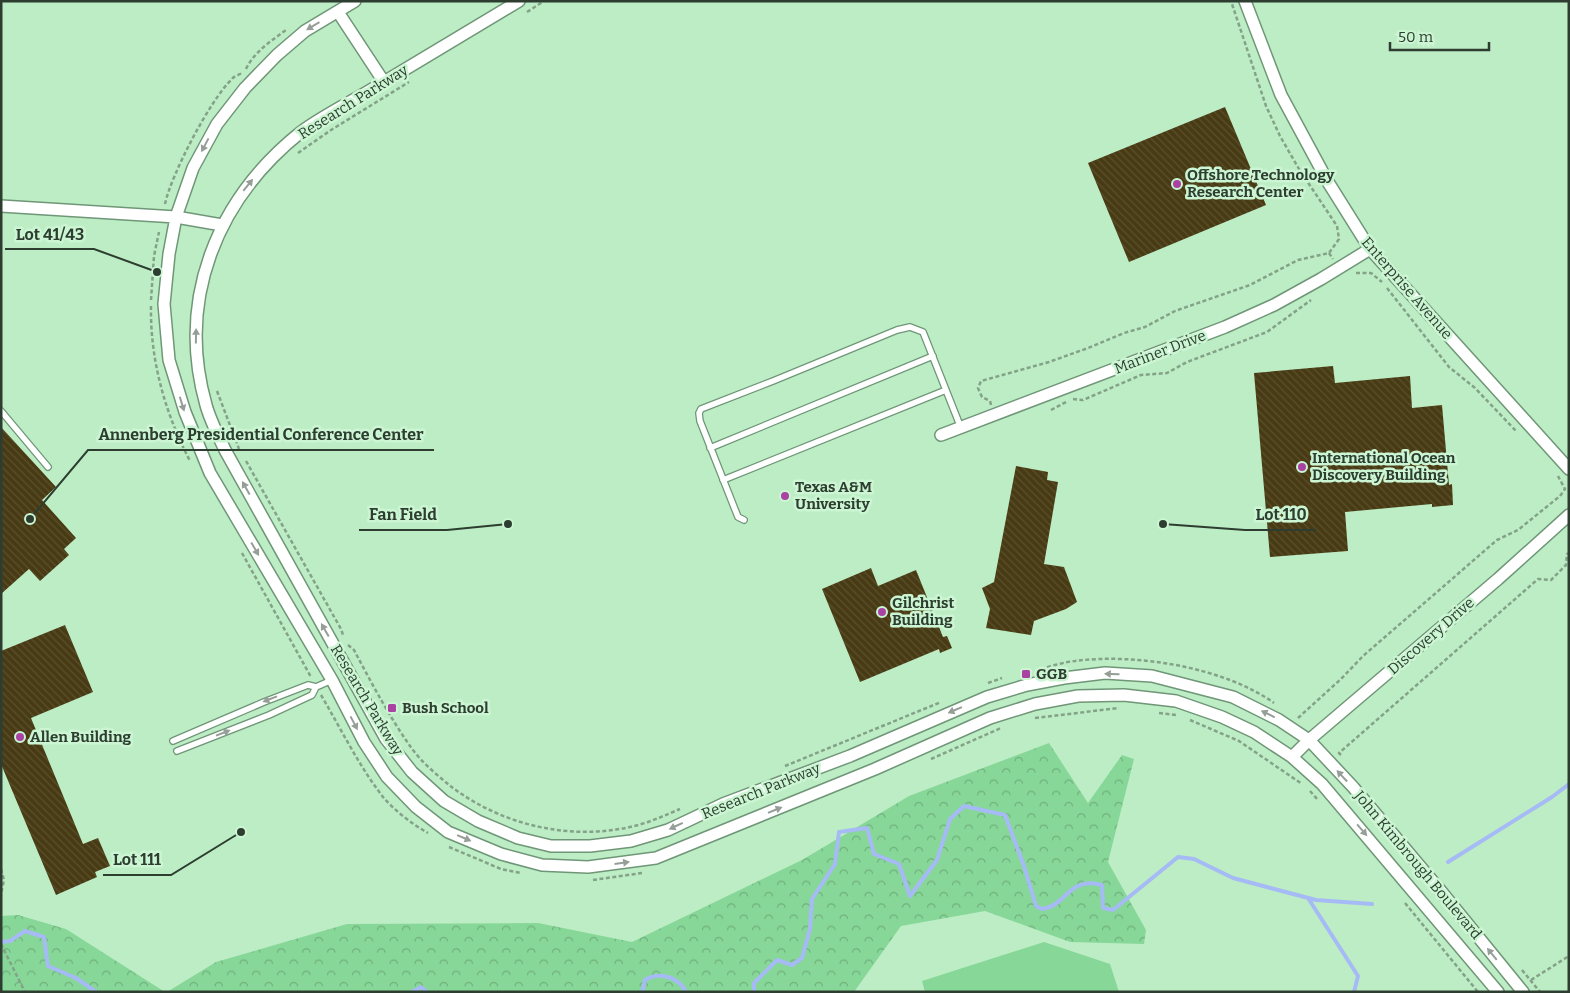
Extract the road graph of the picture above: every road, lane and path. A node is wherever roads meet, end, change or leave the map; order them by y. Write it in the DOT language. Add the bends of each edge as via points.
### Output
graph roads {
  1 [pos="355,1"];
  2 [pos="519,1"];
  3 [pos="544,1"];
  4 [pos="1231,1"];
  5 [pos="1245,1"];
  6 [pos="338,12"];
  7 [pos="523,14"];
  8 [pos="289,27"];
  9 [pos="411,80"];
  10 [pos="384,82"];
  11 [pos="297,154"];
  12 [pos="1,206"];
  13 [pos="163,216"];
  14 [pos="176,217"];
  15 [pos="222,225"];
  16 [pos="1370,249"];
  17 [pos="1329,253"];
  18 [pos="1339,268"];
  19 [pos="1312,299"];
  20 [pos="933,356"];
  21 [pos="215,387"];
  22 [pos="946,390"];
  23 [pos="1051,410"];
  24 [pos="1,411"];
  25 [pos="994,415"];
  26 [pos="961,428"];
  27 [pos="1519,434"];
  28 [pos="941,435"];
  29 [pos="710,448"];
  30 [pos="240,455"];
  31 [pos="244,459"];
  32 [pos="48,466"];
  33 [pos="194,466"];
  34 [pos="1569,469"];
  35 [pos="1556,474"];
  36 [pos="723,480"];
  37 [pos="1569,515"];
  38 [pos="744,520"];
  39 [pos="239,549"];
  40 [pos="1569,552"];
  41 [pos="1037,670"];
  42 [pos="349,672"];
  43 [pos="1077,676"];
  44 [pos="1002,678"];
  45 [pos="332,680"];
  46 [pos="985,684"];
  47 [pos="316,687"];
  48 [pos="1078,696"];
  49 [pos="950,699"];
  50 [pos="1275,703"];
  51 [pos="1123,708"];
  52 [pos="1151,712"];
  53 [pos="1179,715"];
  54 [pos="1029,718"];
  55 [pos="1188,719"];
  56 [pos="1304,724"];
  57 [pos="1002,728"];
  58 [pos="1309,740"];
  59 [pos="174,741"];
  60 [pos="868,748"];
  61 [pos="177,751"];
  62 [pos="1292,757"];
  63 [pos="928,760"];
  64 [pos="1345,760"];
  65 [pos="781,768"];
  66 [pos="875,769"];
  67 [pos="1319,801"];
  68 [pos="682,808"];
  69 [pos="431,836"];
  70 [pos="447,845"];
  71 [pos="1,869"];
  72 [pos="644,873"];
  73 [pos="530,875"];
  74 [pos="592,880"];
  75 [pos="1,894"];
  76 [pos="1401,898"];
  77 [pos="1,944"];
  78 [pos="1569,956"];
  79 [pos="1519,965"];
  80 [pos="1531,980"];
  81 [pos="25,992"];
  82 [pos="1478,992"];
  83 [pos="1498,992"];
  84 [pos="1523,992"];
  85 [pos="1540,992"];
  1 -- 6 [label="street, Research Parkway"];
  2 -- 10 [label="street, Research Parkway"];
  3 -- 7 [label="path"];
  4 -- 17 [label="path" via="1266,106 1280,136 1337,226 1338,239"];
  5 -- 16 [label="street, Enterprise Avenue" via="1281,95 1328,182"];
  6 -- 10 [label="street"];
  6 -- 14 [label="street, Research Parkway, one-way" via="305,31 245,88 217,124 193,168"];
  8 -- 13 [label="path" via="263,48 245,71 232,78 209,109 181,161"];
  9 -- 11 [label="path"];
  15 -- 10 [label="street, Research Parkway, one-way" via="240,194 262,167 302,132"];
  12 -- 13 [label="street"];
  13 -- 14 [label="street"];
  13 -- 33 [label="path" via="154,256 153,346 166,406"];
  14 -- 15 [label="street"];
  14 -- 45 [label="street, Research Parkway, one-way" via="164,304 170,360 185,412 210,473"];
  42 -- 15 [label="street, Research Parkway, one-way" via="225,450 206,406 195,339 208,260"];
  16 -- 18 [label="street, Mariner Drive"];
  16 -- 34 [label="street, Enterprise Avenue"];
  17 -- 18 [label="path"];
  17 -- 25 [label="path" via="1298,260 1250,285 1175,311 1145,327 1088,348 981,381 978,388 982,397 990,401"];
  18 -- 25 [label="street, Mariner Drive" via="1274,305 1225,327"];
  18 -- 27 [label="path" via="1346,277 1371,273 1382,282 1449,367 1475,388"];
  19 -- 23 [label="path" via="1267,332 1187,362 1167,373 1141,375 1083,400 1072,398"];
  20 -- 22 [label="lane"];
  20 -- 29 [label="lane"];
  20 -- 29 [label="lane" via="923,332 917,328 903,328 701,409 700,421"];
  21 -- 30 [label="path"];
  22 -- 26 [label="lane"];
  22 -- 36 [label="lane"];
  24 -- 32 [label="lane"];
  25 -- 26 [label="street, Mariner Drive"];
  26 -- 28 [label="street, Mariner Drive"];
  29 -- 36 [label="lane"];
  31 -- 68 [label="path" via="341,629 345,642 354,650 410,746 445,782 489,811 522,823 576,832 623,828"];
  35 -- 56 [label="path" via="1565,490 1562,497 1518,530 1497,540 1363,656 1342,680 1297,719"];
  36 -- 38 [label="lane" via="738,517"];
  37 -- 58 [label="street, Discovery Drive"];
  39 -- 47 [label="path"];
  40 -- 64 [label="path" via="1566,565 1551,580 1538,579 1339,753"];
  41 -- 50 [label="path" via="1074,660 1112,659 1172,664 1227,679"];
  42 -- 45 [label="street"];
  60 -- 42 [label="street, Research Parkway, one-way" via="723,804 668,830 632,841 551,846 518,838 478,821 444,801 412,772 386,739"];
  43 -- 48 [label="street"];
  58 -- 43 [label="street, Research Parkway, one-way" via="1279,720 1234,698 1186,684 1152,676 1105,673"];
  43 -- 60 [label="street, Research Parkway, one-way" via="1027,684 987,697"];
  44 -- 46 [label="path"];
  45 -- 47 [label="lane"];
  45 -- 66 [label="street, Research Parkway, one-way" via="364,742 387,776 416,806 448,832 501,854 542,865 588,867 656,858"];
  47 -- 59 [label="lane, one-way" via="308,685"];
  61 -- 47 [label="lane, one-way" via="269,715 312,695"];
  47 -- 69 [label="path" via="362,767 384,798"];
  48 -- 62 [label="street, Research Parkway" via="1124,695 1176,701 1254,732"];
  48 -- 66 [label="street, Research Parkway" via="990,718"];
  49 -- 65 [label="path"];
  51 -- 54 [label="path"];
  52 -- 53 [label="path"];
  55 -- 67 [label="path" via="1239,741 1306,787"];
  57 -- 63 [label="path"];
  58 -- 62 [label="street, Discovery Drive"];
  84 -- 58 [label="street, John Kimbrough Boulevard, one-way" via="1360,795"];
  60 -- 66 [label="street"];
  62 -- 83 [label="street, John Kimbrough Boulevard, one-way" via="1322,784"];
  70 -- 73 [label="path" via="501,869"];
  71 -- 75 [label="path" via="4,880"];
  72 -- 74 [label="path"];
  76 -- 82 [label="path"];
  77 -- 81 [label="path"];
  78 -- 80 [label="path"];
  79 -- 80 [label="path"];
  80 -- 85 [label="path"];
}
